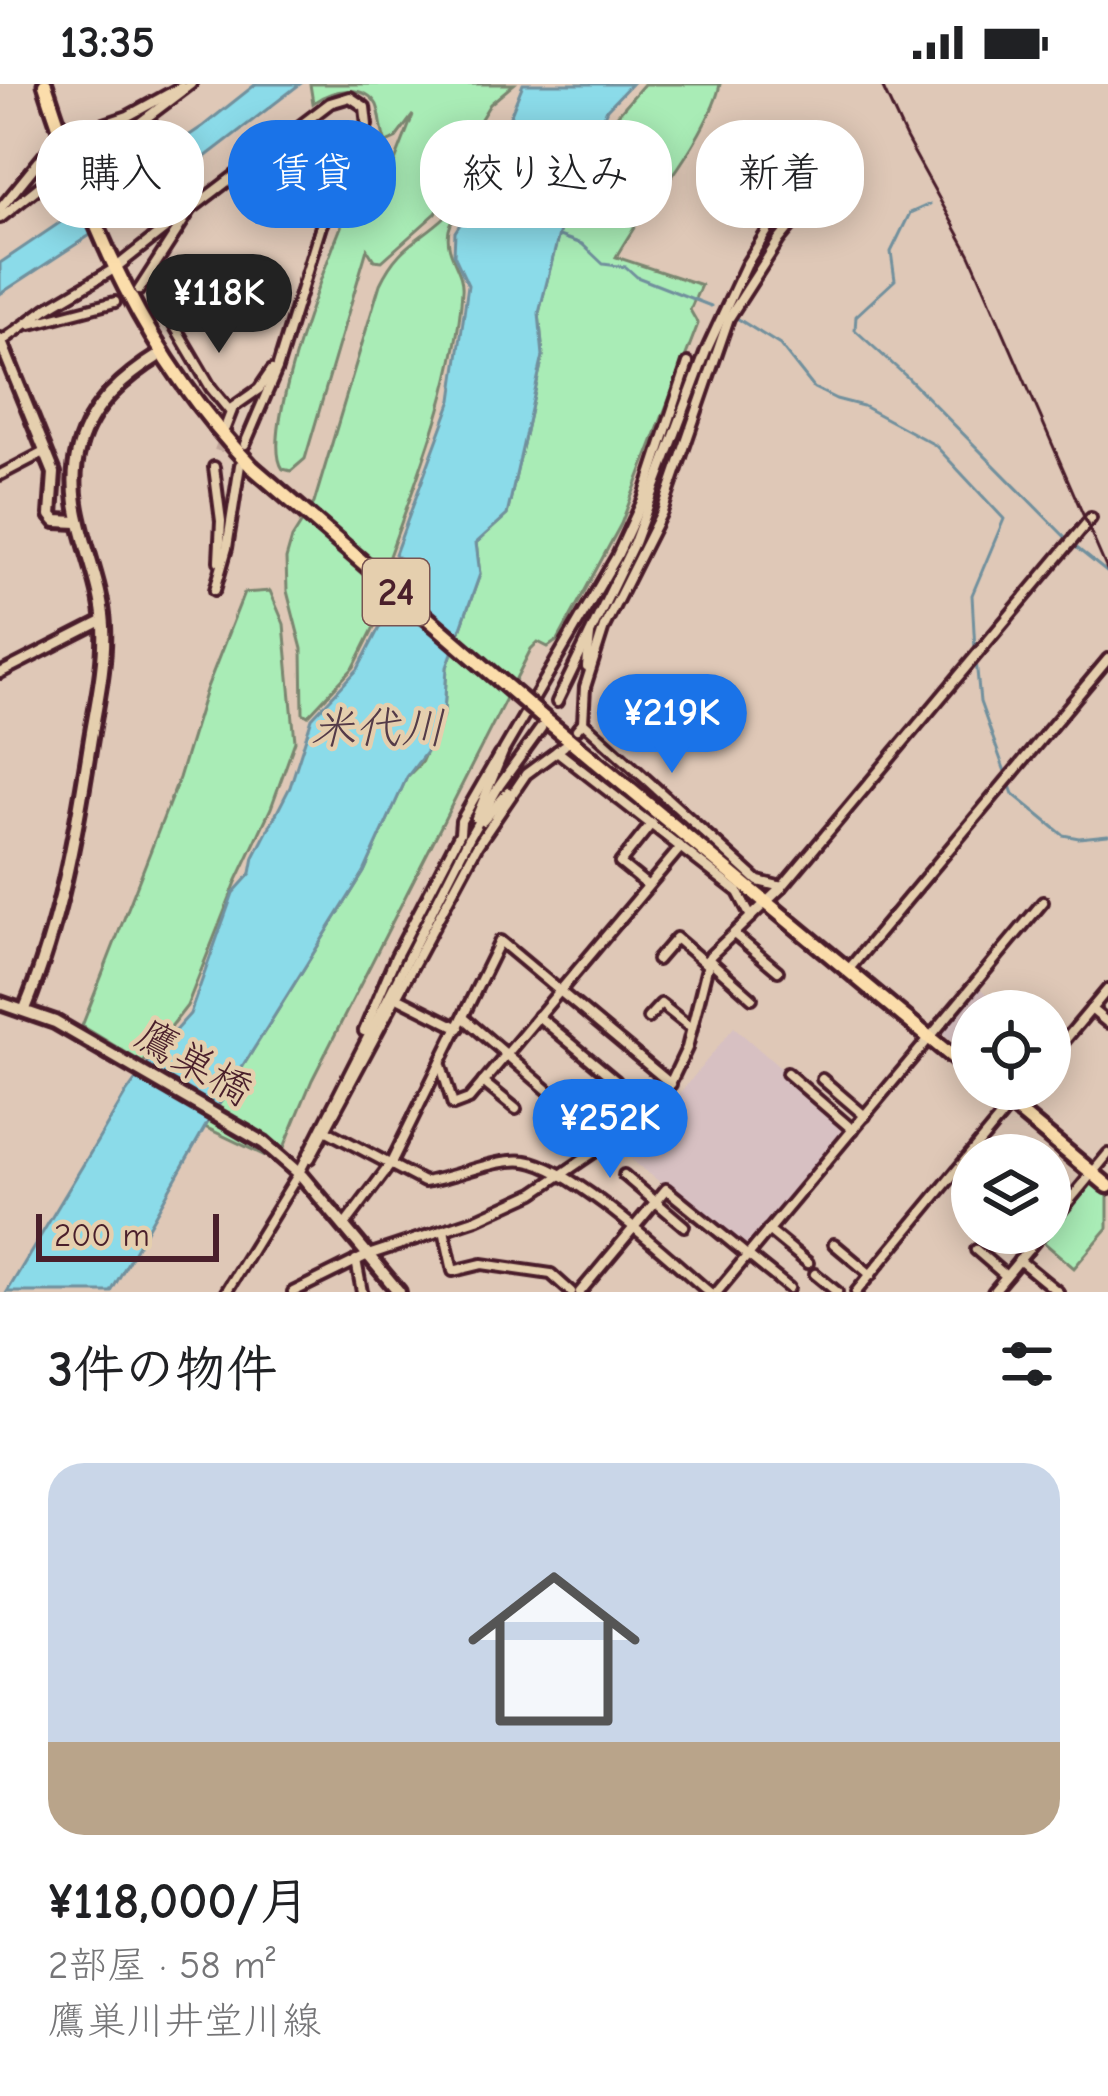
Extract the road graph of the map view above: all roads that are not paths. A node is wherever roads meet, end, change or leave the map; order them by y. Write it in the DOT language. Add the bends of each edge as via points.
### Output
graph roads {
  1 [pos="45,84"];
  2 [pos="189,84"];
  3 [pos="57,120"];
  4 [pos="116,120"];
  5 [pos="143,120"];
  6 [pos="36,166"];
  7 [pos="36,190"];
  8 [pos="204,199"];
  9 [pos="0,213"];
  10 [pos="97,228"];
  11 [pos="164,228"];
  12 [pos="181,228"];
  13 [pos="769,228"];
  14 [pos="789,228"];
  15 [pos="112,265"];
  16 [pos="156,274"];
  17 [pos="239,284"];
  18 [pos="140,290"];
  19 [pos="115,302"];
  20 [pos="19,328"];
  21 [pos="285,341"];
  22 [pos="0,342"];
  23 [pos="161,354"];
  24 [pos="688,363"];
  25 [pos="232,410"];
  26 [pos="225,428"];
  27 [pos="245,444"];
  28 [pos="46,452"];
  29 [pos="246,466"];
  30 [pos="214,467"];
  31 [pos="0,475"];
  32 [pos="1091,518"];
  33 [pos="78,522"];
  34 [pos="104,620"];
  35 [pos="592,624"];
  36 [pos="1108,659"];
  37 [pos="0,674"];
  38 [pos="585,687"];
  39 [pos="557,703"];
  40 [pos="541,722"];
  41 [pos="504,750"];
  42 [pos="526,774"];
  43 [pos="652,823"];
  44 [pos="470,836"];
  45 [pos="681,847"];
  46 [pos="647,885"];
  47 [pos="782,887"];
  48 [pos="768,901"];
  49 [pos="1043,902"];
  50 [pos="752,917"];
  51 [pos="734,934"];
  52 [pos="657,960"];
  53 [pos="707,961"];
  54 [pos="849,969"];
  55 [pos="778,971"];
  56 [pos="1108,989"];
  57 [pos="560,991"];
  58 [pos="397,998"];
  59 [pos="752,998"];
  60 [pos="0,1003"];
  61 [pos="25,1009"];
  62 [pos="1091,1009"];
  63 [pos="538,1016"];
  64 [pos="648,1018"];
  65 [pos="1108,1022"];
  66 [pos="461,1023"];
  67 [pos="691,1028"];
  68 [pos="1071,1033"];
  69 [pos="931,1039"];
  70 [pos="360,1047"];
  71 [pos="505,1055"];
  72 [pos="951,1056"];
  73 [pos="441,1065"];
  74 [pos="787,1073"];
  75 [pos="822,1079"];
  76 [pos="483,1082"];
  77 [pos="616,1082"];
  78 [pos="672,1085"];
  79 [pos="517,1109"];
  80 [pos="1007,1110"];
  81 [pos="1017,1110"];
  82 [pos="865,1116"];
  83 [pos="853,1130"];
  84 [pos="327,1131"];
  85 [pos="608,1142"];
  86 [pos="1108,1154"];
  87 [pos="390,1165"];
  88 [pos="298,1173"];
  89 [pos="1093,1173"];
  90 [pos="624,1175"];
  91 [pos="559,1177"];
  92 [pos="1108,1186"];
  93 [pos="1071,1199"];
  94 [pos="656,1202"];
  95 [pos="344,1226"];
  96 [pos="684,1226"];
  97 [pos="634,1227"];
  98 [pos="444,1230"];
  99 [pos="768,1230"];
  100 [pos="833,1244"];
  101 [pos="981,1254"];
  102 [pos="1024,1254"];
  103 [pos="747,1255"];
  104 [pos="362,1257"];
  105 [pos="1019,1260"];
  106 [pos="808,1263"];
  107 [pos="815,1274"];
  108 [pos="871,1274"];
  109 [pos="1006,1276"];
  110 [pos="789,1288"];
  111 [pos="862,1290"];
  112 [pos="226,1292"];
  113 [pos="293,1292"];
  114 [pos="362,1292"];
  115 [pos="399,1292"];
  116 [pos="571,1292"];
  117 [pos="580,1292"];
  118 [pos="713,1292"];
  119 [pos="837,1292"];
  120 [pos="993,1292"];
  121 [pos="1058,1292"];
  1 -- 3 [label="main road, 24"];
  2 -- 4 [label="street"];
  2 -- 5 [label="street"];
  6 -- 9 [label="street"];
  7 -- 9 [label="street"];
  8 -- 21 [label="street" via="330,103 350,97 365,107 367,125 321,226"];
  10 -- 15 [label="main road, 24"];
  11 -- 15 [label="street"];
  12 -- 16 [label="street"];
  13 -- 35 [label="street" via="706,351 642,524"];
  14 -- 38 [label="street" via="731,314 657,524 608,616"];
  15 -- 20 [label="street"];
  15 -- 23 [label="main road, 24"];
  16 -- 17 [label="street"];
  16 -- 18 [label="street"];
  16 -- 25 [label="street" via="164,308"];
  19 -- 20 [label="street"];
  20 -- 22 [label="street"];
  21 -- 25 [label="street" via="259,389"];
  21 -- 27 [label="street"];
  22 -- 28 [label="street"];
  23 -- 29 [label="main road, 24"];
  23 -- 33 [label="street" via="116,386 87,430 74,482"];
  24 -- 41 [label="street" via="617,556"];
  25 -- 26 [label="street"];
  28 -- 31 [label="street"];
  28 -- 33 [label="street" via="55,481 51,515"];
  29 -- 30 [label="street" via="215,590 221,521"];
  29 -- 40 [label="main road, 24, bridge"];
  32 -- 47 [label="street"];
  33 -- 34 [label="street"];
  34 -- 37 [label="street"];
  34 -- 61 [label="street" via="69,862"];
  35 -- 38 [label="street"];
  35 -- 39 [label="street"];
  36 -- 54 [label="street"];
  38 -- 47 [label="street" via="580,725 758,880"];
  40 -- 44 [label="street"];
  40 -- 48 [label="main road, 24"];
  41 -- 44 [label="street"];
  41 -- 70 [label="street" via="461,821"];
  42 -- 43 [label="street" via="560,748"];
  42 -- 44 [label="street"];
  42 -- 58 [label="street" via="477,846"];
  43 -- 45 [label="street"];
  43 -- 46 [label="street" via="620,863"];
  44 -- 70 [label="street"];
  45 -- 46 [label="street"];
  45 -- 50 [label="street" via="738,892"];
  46 -- 57 [label="street"];
  47 -- 48 [label="street"];
  48 -- 50 [label="street"];
  48 -- 54 [label="main road, 24"];
  49 -- 69 [label="street"];
  50 -- 51 [label="street"];
  51 -- 53 [label="street"];
  51 -- 55 [label="street"];
  52 -- 53 [label="street" via="676,938"];
  53 -- 59 [label="street"];
  53 -- 67 [label="street"];
  54 -- 69 [label="main road, 24"];
  56 -- 62 [label="street"];
  57 -- 63 [label="street"];
  57 -- 66 [label="street" via="500,941"];
  57 -- 78 [label="street"];
  58 -- 66 [label="street"];
  58 -- 84 [label="street"];
  60 -- 61 [label="street, 鷹巣橋"];
  61 -- 88 [label="street, 鷹巣橋" via="249,1133"];
  62 -- 65 [label="street"];
  62 -- 68 [label="street"];
  63 -- 71 [label="street"];
  63 -- 77 [label="street"];
  64 -- 67 [label="street" via="661,1004"];
  66 -- 71 [label="street"];
  66 -- 73 [label="street"];
  67 -- 78 [label="street"];
  69 -- 72 [label="main road, 24"];
  69 -- 82 [label="street"];
  70 -- 88 [label="street"];
  71 -- 76 [label="street"];
  71 -- 85 [label="street"];
  73 -- 76 [label="street" via="453,1105"];
  73 -- 87 [label="street"];
  74 -- 83 [label="street"];
  75 -- 82 [label="street"];
  76 -- 79 [label="street"];
  78 -- 85 [label="street" via="658,1109"];
  80 -- 108 [label="street"];
  81 -- 89 [label="main road"];
  82 -- 83 [label="street"];
  83 -- 99 [label="street"];
  84 -- 87 [label="street"];
  84 -- 88 [label="street"];
  85 -- 91 [label="street"];
  86 -- 89 [label="street"];
  87 -- 91 [label="street" via="424,1182 522,1160"];
  87 -- 95 [label="street"];
  88 -- 95 [label="street, 鷹巣橋"];
  88 -- 112 [label="street"];
  89 -- 92 [label="main road"];
  89 -- 93 [label="street"];
  90 -- 94 [label="street"];
  91 -- 97 [label="street"];
  91 -- 98 [label="street"];
  94 -- 96 [label="street"];
  94 -- 97 [label="street"];
  94 -- 103 [label="street" via="666,1189"];
  95 -- 104 [label="street, 鷹巣橋"];
  97 -- 117 [label="street"];
  97 -- 118 [label="street"];
  98 -- 104 [label="street"];
  98 -- 116 [label="street" via="453,1271 482,1264 550,1274"];
  99 -- 103 [label="street"];
  99 -- 106 [label="street"];
  100 -- 108 [label="street"];
  101 -- 109 [label="street"];
  102 -- 105 [label="street"];
  103 -- 110 [label="street"];
  103 -- 118 [label="street"];
  104 -- 113 [label="street"];
  104 -- 114 [label="street"];
  104 -- 115 [label="street, 鷹巣橋"];
  105 -- 109 [label="street"];
  105 -- 121 [label="street"];
  107 -- 119 [label="street"];
  108 -- 111 [label="street"];
  109 -- 120 [label="street"];
}
